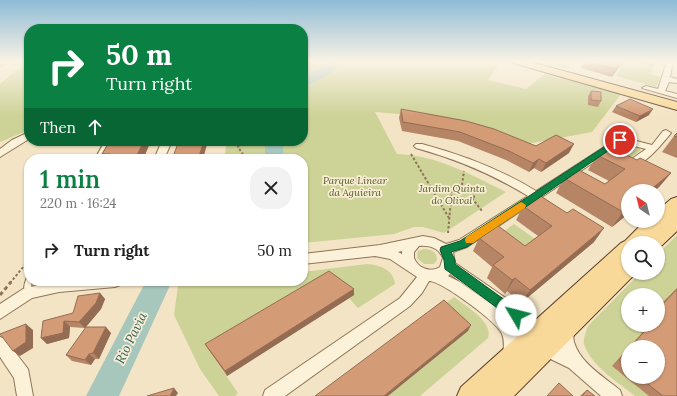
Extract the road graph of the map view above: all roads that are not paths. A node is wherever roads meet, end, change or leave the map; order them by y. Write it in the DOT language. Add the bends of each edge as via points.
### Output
graph roads {
  1 [pos="576,79"];
  2 [pos="599,79"];
  3 [pos="666,79"];
  4 [pos="646,88"];
  5 [pos="660,92"];
  6 [pos="675,97"];
  7 [pos="677,106"];
  8 [pos="666,133"];
  9 [pos="24,138"];
  10 [pos="419,146"];
  11 [pos="654,148"];
  12 [pos="0,154"];
  13 [pos="599,154"];
  14 [pos="536,196"];
  15 [pos="677,203"];
  16 [pos="665,214"];
  17 [pos="677,220"];
  18 [pos="650,228"];
  19 [pos="642,236"];
  20 [pos="660,236"];
  21 [pos="414,244"];
  22 [pos="445,250"];
  23 [pos="367,251"];
  24 [pos="621,256"];
  25 [pos="308,258"];
  26 [pos="449,266"];
  27 [pos="424,273"];
  28 [pos="621,273"];
  29 [pos="28,286"];
  30 [pos="58,286"];
  31 [pos="0,312"];
  32 [pos="568,315"];
  33 [pos="540,339"];
  34 [pos="0,344"];
  35 [pos="517,363"];
  36 [pos="25,396"];
  37 [pos="270,396"];
  38 [pos="470,396"];
  39 [pos="496,396"];
  40 [pos="614,396"];
  1 -- 7 [label="main road"];
  2 -- 6 [label="main road"];
  3 -- 5 [label="street"];
  3 -- 6 [label="street"];
  4 -- 5 [label="street"];
  5 -- 6 [label="street"];
  8 -- 11 [label="street"];
  9 -- 12 [label="street"];
  10 -- 14 [label="street" via="486,167"];
  11 -- 13 [label="street" via="620,140"];
  11 -- 13 [label="street" via="631,165"];
  13 -- 14 [label="street"];
  14 -- 22 [label="street" via="463,244"];
  15 -- 16 [label="main road"];
  17 -- 20 [label="main road"];
  18 -- 19 [label="main road"];
  21 -- 22 [label="street" via="433,242"];
  21 -- 23 [label="street"];
  21 -- 27 [label="street" via="410,247 407,257"];
  22 -- 26 [label="street" via="450,260"];
  23 -- 25 [label="street"];
  23 -- 27 [label="street" via="393,255"];
  24 -- 32 [label="main road"];
  26 -- 27 [label="street" via="440,274"];
  26 -- 33 [label="street"];
  27 -- 33 [label="street" via="456,286"];
  27 -- 37 [label="street" via="417,289 405,302"];
  28 -- 32 [label="main road"];
  29 -- 30 [label="street"];
  29 -- 31 [label="street"];
  32 -- 33 [label="main road"];
  32 -- 33 [label="street" via="545,320"];
  33 -- 35 [label="main road"];
  33 -- 35 [label="street" via="506,326"];
  33 -- 40 [label="street"];
  34 -- 36 [label="street" via="22,375"];
  35 -- 38 [label="main road"];
  35 -- 39 [label="main road"];
}
